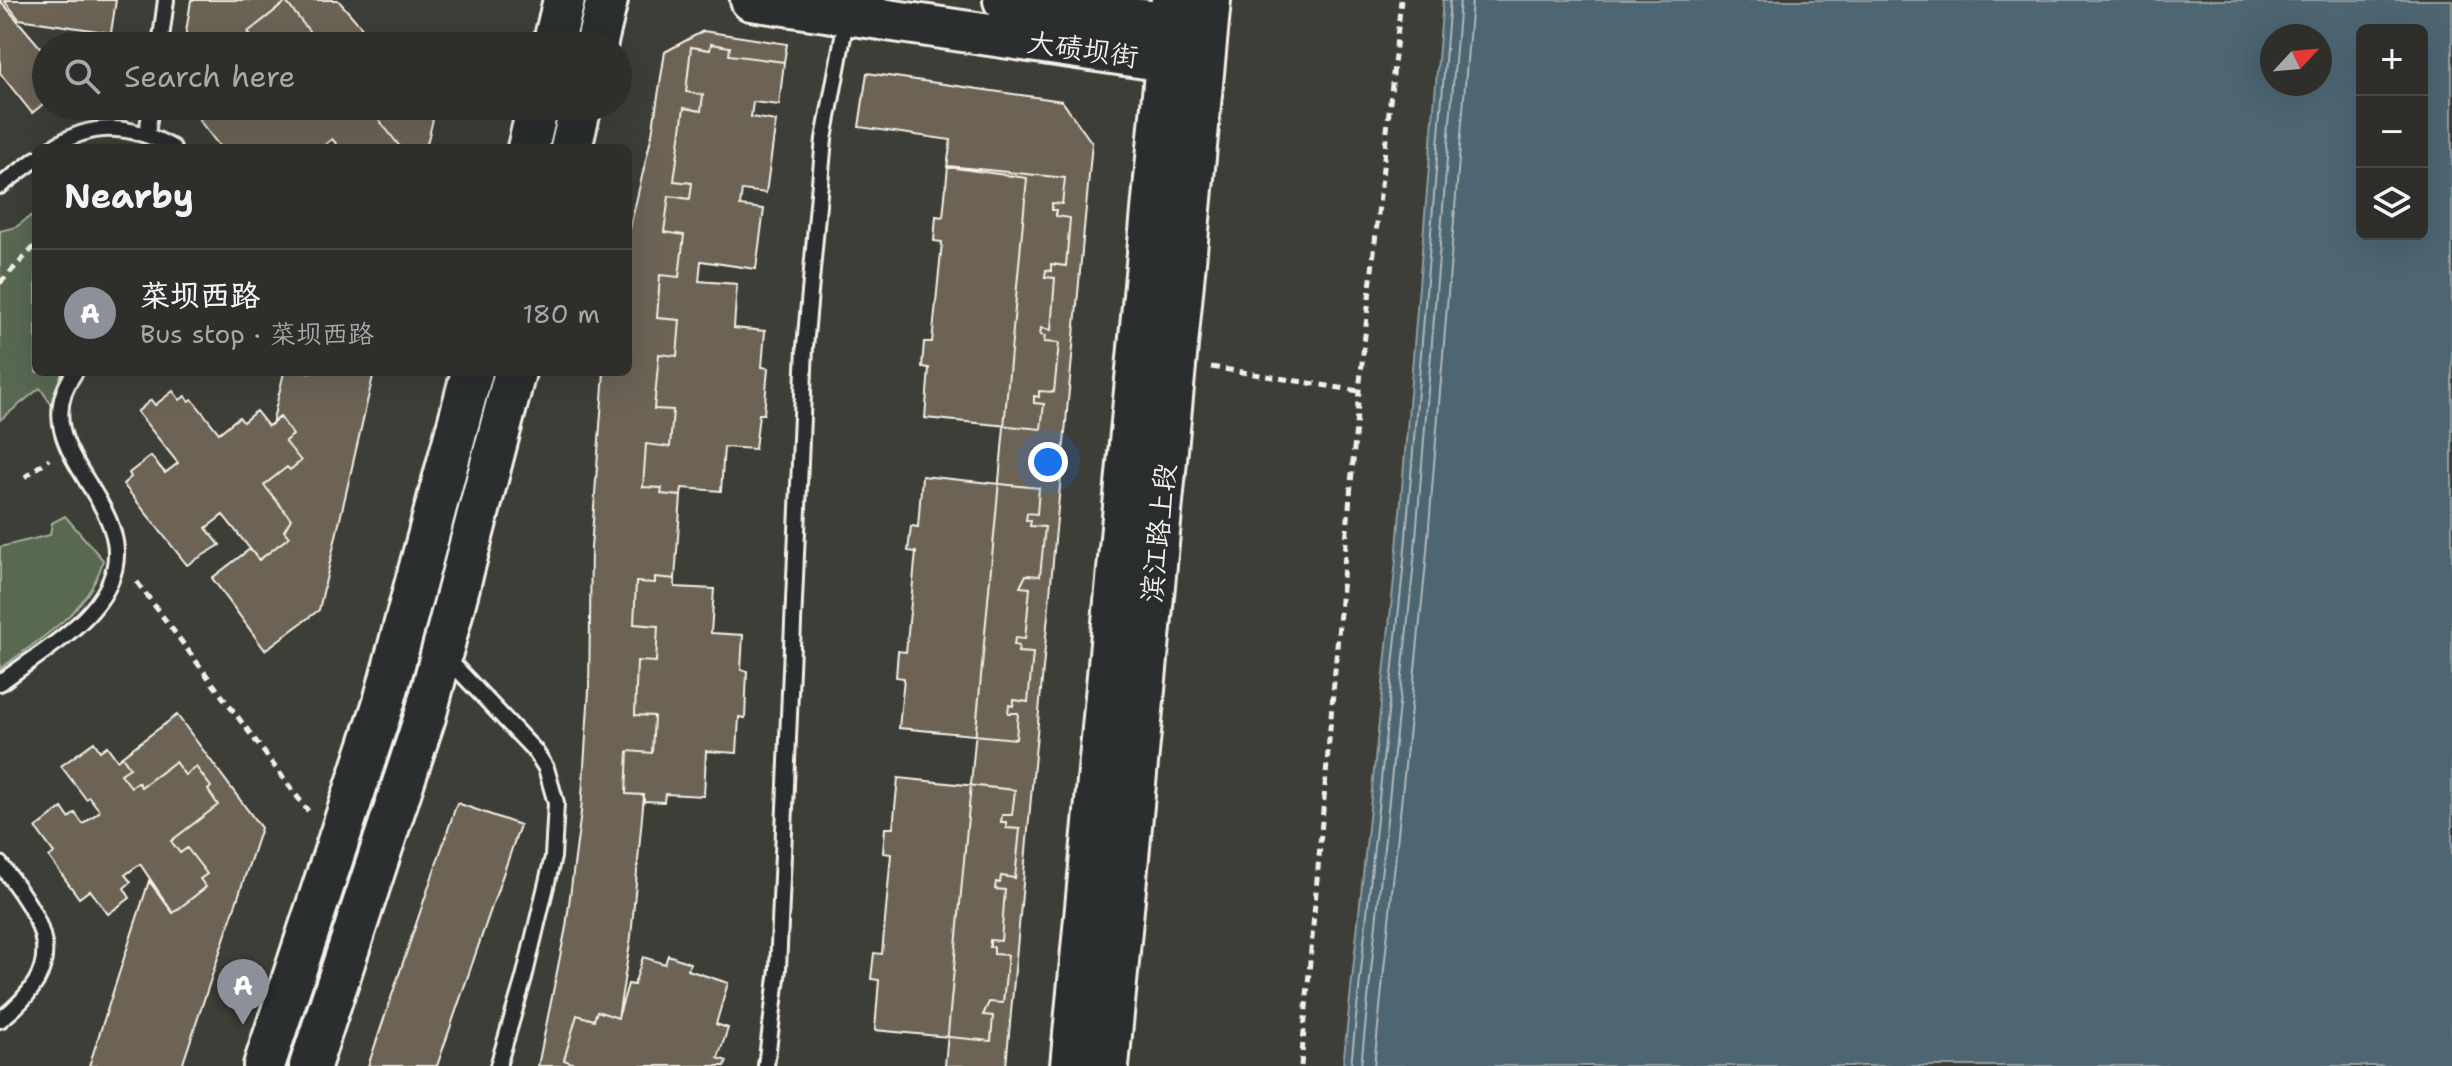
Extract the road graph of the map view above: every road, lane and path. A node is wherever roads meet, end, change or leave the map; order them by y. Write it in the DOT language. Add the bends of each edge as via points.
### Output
graph roads {
  1 [pos="166,0"];
  2 [pos="564,0"];
  3 [pos="607,0"];
  4 [pos="751,0"];
  5 [pos="1004,0"];
  6 [pos="1210,0"];
  7 [pos="1401,0"];
  8 [pos="847,14"];
  9 [pos="1169,28"];
  10 [pos="162,32"];
  11 [pos="556,32"];
  12 [pos="599,32"];
  13 [pos="1205,52"];
  14 [pos="149,120"];
  15 [pos="535,120"];
  16 [pos="578,120"];
  17 [pos="147,135"];
  18 [pos="60,144"];
  19 [pos="165,144"];
  20 [pos="529,144"];
  21 [pos="572,144"];
  22 [pos="32,162"];
  23 [pos="0,186"];
  24 [pos="32,249"];
  25 [pos="0,283"];
  26 [pos="1175,361"];
  27 [pos="73,376"];
  28 [pos="471,376"];
  29 [pos="514,376"];
  30 [pos="1359,391"];
  31 [pos="114,552"];
  32 [pos="442,653"];
  33 [pos="0,683"];
  34 [pos="336,848"];
  35 [pos="0,864"];
  36 [pos="0,1020"];
  37 [pos="264,1066"];
  38 [pos="310,1066"];
  39 [pos="498,1066"];
  40 [pos="766,1066"];
  41 [pos="1071,1066"];
  42 [pos="1108,1066"];
  43 [pos="1301,1066"];
  1 -- 10 [label="lane"];
  2 -- 11 [label="street"];
  3 -- 12 [label="street"];
  4 -- 8 [label="street, 大碛坝街"];
  5 -- 9 [label="street, 大碛坝街"];
  6 -- 13 [label="street, 滨江路上段"];
  7 -- 30 [label="path"];
  8 -- 9 [label="street, 大碛坝街"];
  8 -- 40 [label="lane" via="824,139 805,347 778,969"];
  9 -- 13 [label="street, 大碛坝街"];
  9 -- 41 [label="street, 滨江路上段"];
  13 -- 26 [label="street, 滨江路上段"];
  14 -- 17 [label="lane"];
  15 -- 20 [label="street"];
  16 -- 21 [label="street"];
  17 -- 18 [label="lane" via="108,127"];
  17 -- 19 [label="lane"];
  22 -- 23 [label="lane"];
  24 -- 25 [label="path"];
  26 -- 30 [label="path"];
  26 -- 42 [label="street, 滨江路上段"];
  27 -- 31 [label="lane" via="64,396 62,433 68,452 111,521"];
  28 -- 34 [label="street" via="384,702"];
  29 -- 32 [label="street"];
  30 -- 43 [label="path"];
  31 -- 33 [label="lane" via="110,579 92,610"];
  31 -- 34 [label="path"];
  32 -- 38 [label="street"];
  32 -- 39 [label="lane" via="535,751 556,803 553,857"];
  34 -- 37 [label="street"];
  35 -- 36 [label="lane" via="37,917 44,952 27,1000"];
}
